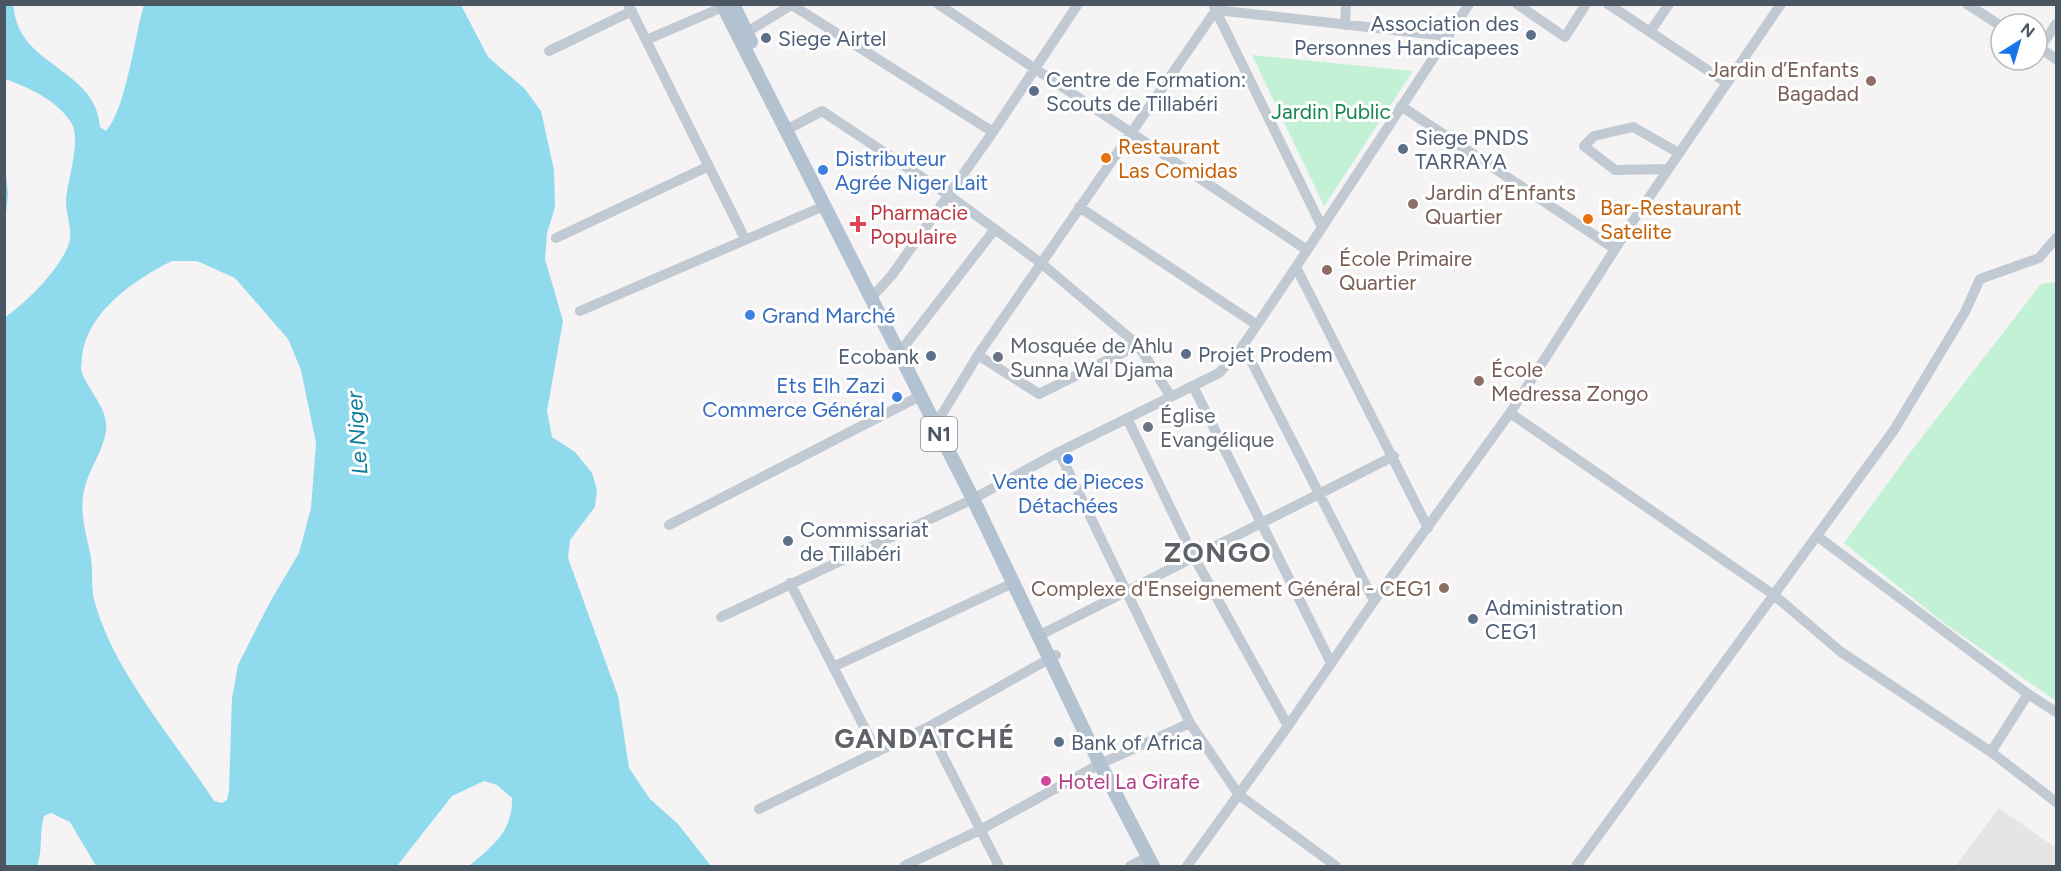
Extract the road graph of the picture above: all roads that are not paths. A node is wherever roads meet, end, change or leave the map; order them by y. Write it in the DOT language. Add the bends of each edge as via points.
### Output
graph roads {
  1 [pos="938,4"];
  2 [pos="1078,4"];
  3 [pos="1346,4"];
  4 [pos="1469,4"];
  5 [pos="1517,4"];
  6 [pos="1586,4"];
  7 [pos="1608,4"];
  8 [pos="1669,4"];
  9 [pos="1765,4"];
  10 [pos="1967,4"];
  11 [pos="726,5"];
  12 [pos="792,5"];
  13 [pos="1214,7"];
  14 [pos="630,8"];
  15 [pos="1778,8"];
  16 [pos="1989,18"];
  17 [pos="1345,25"];
  18 [pos="747,32"];
  19 [pos="1650,32"];
  20 [pos="1447,36"];
  21 [pos="646,40"];
  22 [pos="549,51"];
  23 [pos="1034,68"];
  24 [pos="1727,83"];
  25 [pos="1401,106"];
  26 [pos="790,128"];
  27 [pos="993,132"];
  28 [pos="1130,132"];
  29 [pos="1679,153"];
  30 [pos="709,166"];
  31 [pos="1668,169"];
  32 [pos="947,194"];
  33 [pos="824,206"];
  34 [pos="1079,207"];
  35 [pos="1322,227"];
  36 [pos="994,229"];
  37 [pos="556,238"];
  38 [pos="2056,238"];
  39 [pos="745,239"];
  40 [pos="1615,249"];
  41 [pos="1307,250"];
  42 [pos="1041,264"];
  43 [pos="1296,267"];
  44 [pos="874,295"];
  45 [pos="580,311"];
  46 [pos="1257,325"];
  47 [pos="1138,345"];
  48 [pos="1244,345"];
  49 [pos="901,351"];
  50 [pos="978,355"];
  51 [pos="1193,386"];
  52 [pos="920,396"];
  53 [pos="1172,397"];
  54 [pos="1510,413"];
  55 [pos="1127,418"];
  56 [pos="939,419"];
  57 [pos="1059,452"];
  58 [pos="1394,456"];
  59 [pos="1320,493"];
  60 [pos="975,498"];
  61 [pos="1261,523"];
  62 [pos="669,525"];
  63 [pos="1428,528"];
  64 [pos="1817,536"];
  65 [pos="1194,557"];
  66 [pos="790,583"];
  67 [pos="1013,583"];
  68 [pos="1126,591"];
  69 [pos="1774,595"];
  70 [pos="1374,601"];
  71 [pos="721,617"];
  72 [pos="1044,633"];
  73 [pos="1053,656"];
  74 [pos="1331,663"];
  75 [pos="833,667"];
  76 [pos="2028,694"];
  77 [pos="2056,712"];
  78 [pos="1190,723"];
  79 [pos="1288,726"];
  80 [pos="928,727"];
  81 [pos="877,752"];
  82 [pos="1991,752"];
  83 [pos="1103,763"];
  84 [pos="1239,795"];
  85 [pos="2056,802"];
  86 [pos="759,809"];
  87 [pos="980,830"];
  88 [pos="1324,857"];
  89 [pos="1150,862"];
  90 [pos="904,867"];
  91 [pos="999,867"];
  92 [pos="1130,867"];
  93 [pos="1160,867"];
  94 [pos="1187,867"];
  95 [pos="1317,867"];
  96 [pos="1336,867"];
  97 [pos="1576,867"];
  1 -- 23 [label="street"];
  2 -- 23 [label="street"];
  3 -- 17 [label="street"];
  4 -- 20 [label="street"];
  5 -- 6 [label="street" via="1565,37"];
  7 -- 19 [label="street"];
  8 -- 19 [label="street"];
  9 -- 15 [label="street"];
  10 -- 16 [label="street"];
  11 -- 18 [label="main road, N1"];
  11 -- 21 [label="street"];
  11 -- 33 [label="main road, N1"];
  12 -- 18 [label="street"];
  12 -- 27 [label="street"];
  13 -- 17 [label="street"];
  13 -- 28 [label="street"];
  13 -- 35 [label="street"];
  14 -- 21 [label="street"];
  14 -- 22 [label="street"];
  15 -- 24 [label="street"];
  17 -- 20 [label="street"];
  18 -- 26 [label="main road, N1"];
  19 -- 24 [label="street"];
  20 -- 25 [label="street"];
  21 -- 30 [label="street"];
  23 -- 27 [label="street"];
  23 -- 28 [label="street"];
  24 -- 29 [label="street"];
  25 -- 35 [label="street"];
  25 -- 40 [label="street"];
  26 -- 32 [label="street" via="822,111"];
  26 -- 44 [label="main road, N1"];
  27 -- 32 [label="street"];
  28 -- 34 [label="street"];
  28 -- 41 [label="street"];
  29 -- 31 [label="street"];
  29 -- 31 [label="street" via="1633,127 1594,136 1584,146 1615,170"];
  30 -- 37 [label="street"];
  30 -- 39 [label="street"];
  31 -- 40 [label="street"];
  32 -- 36 [label="street"];
  32 -- 44 [label="street"];
  33 -- 39 [label="street"];
  33 -- 44 [label="main road, N1"];
  34 -- 42 [label="street"];
  34 -- 46 [label="street"];
  35 -- 41 [label="street"];
  36 -- 42 [label="street"];
  36 -- 49 [label="street"];
  38 -- 64 [label="street" via="2039,258 1980,279 1965,312 1894,430"];
  39 -- 45 [label="street"];
  40 -- 54 [label="street"];
  41 -- 43 [label="street"];
  42 -- 47 [label="street"];
  42 -- 50 [label="street"];
  43 -- 46 [label="street"];
  43 -- 58 [label="street"];
  44 -- 49 [label="main road, N1"];
  46 -- 48 [label="street"];
  47 -- 50 [label="street" via="1039,394"];
  47 -- 53 [label="street"];
  48 -- 51 [label="street" via="1219,373"];
  48 -- 59 [label="street"];
  49 -- 52 [label="main road, N1"];
  49 -- 56 [label="main road, N1"];
  50 -- 56 [label="street"];
  51 -- 53 [label="street"];
  51 -- 61 [label="street"];
  52 -- 60 [label="main road, N1"];
  52 -- 62 [label="street"];
  53 -- 55 [label="street"];
  54 -- 63 [label="street"];
  54 -- 69 [label="street"];
  55 -- 57 [label="street"];
  55 -- 65 [label="street"];
  56 -- 60 [label="main road, N1"];
  57 -- 60 [label="street"];
  57 -- 68 [label="street"];
  58 -- 59 [label="street"];
  58 -- 63 [label="street"];
  59 -- 61 [label="street"];
  59 -- 70 [label="street"];
  60 -- 66 [label="street"];
  60 -- 67 [label="main road, N1"];
  60 -- 72 [label="main road, N1"];
  61 -- 65 [label="street"];
  61 -- 74 [label="street"];
  63 -- 70 [label="street"];
  64 -- 69 [label="street"];
  64 -- 76 [label="street"];
  65 -- 68 [label="street"];
  65 -- 79 [label="street"];
  66 -- 71 [label="street"];
  66 -- 75 [label="street"];
  67 -- 73 [label="main road, N1"];
  67 -- 75 [label="street"];
  68 -- 72 [label="street"];
  68 -- 78 [label="street"];
  69 -- 82 [label="street" via="1841,652"];
  69 -- 97 [label="street"];
  70 -- 74 [label="street"];
  72 -- 73 [label="main road, N1"];
  73 -- 80 [label="street"];
  73 -- 83 [label="main road, N1"];
  74 -- 79 [label="street"];
  75 -- 81 [label="street"];
  76 -- 77 [label="street"];
  76 -- 82 [label="street"];
  78 -- 83 [label="street"];
  78 -- 84 [label="street"];
  79 -- 84 [label="street"];
  80 -- 81 [label="street"];
  80 -- 87 [label="street"];
  81 -- 86 [label="street"];
  82 -- 85 [label="street"];
  83 -- 87 [label="street"];
  83 -- 89 [label="main road, N1"];
  83 -- 93 [label="main road, N1"];
  84 -- 88 [label="street"];
  84 -- 94 [label="street"];
  87 -- 90 [label="street"];
  87 -- 91 [label="street"];
  88 -- 95 [label="street"];
  88 -- 96 [label="street"];
  89 -- 92 [label="street"];
}
